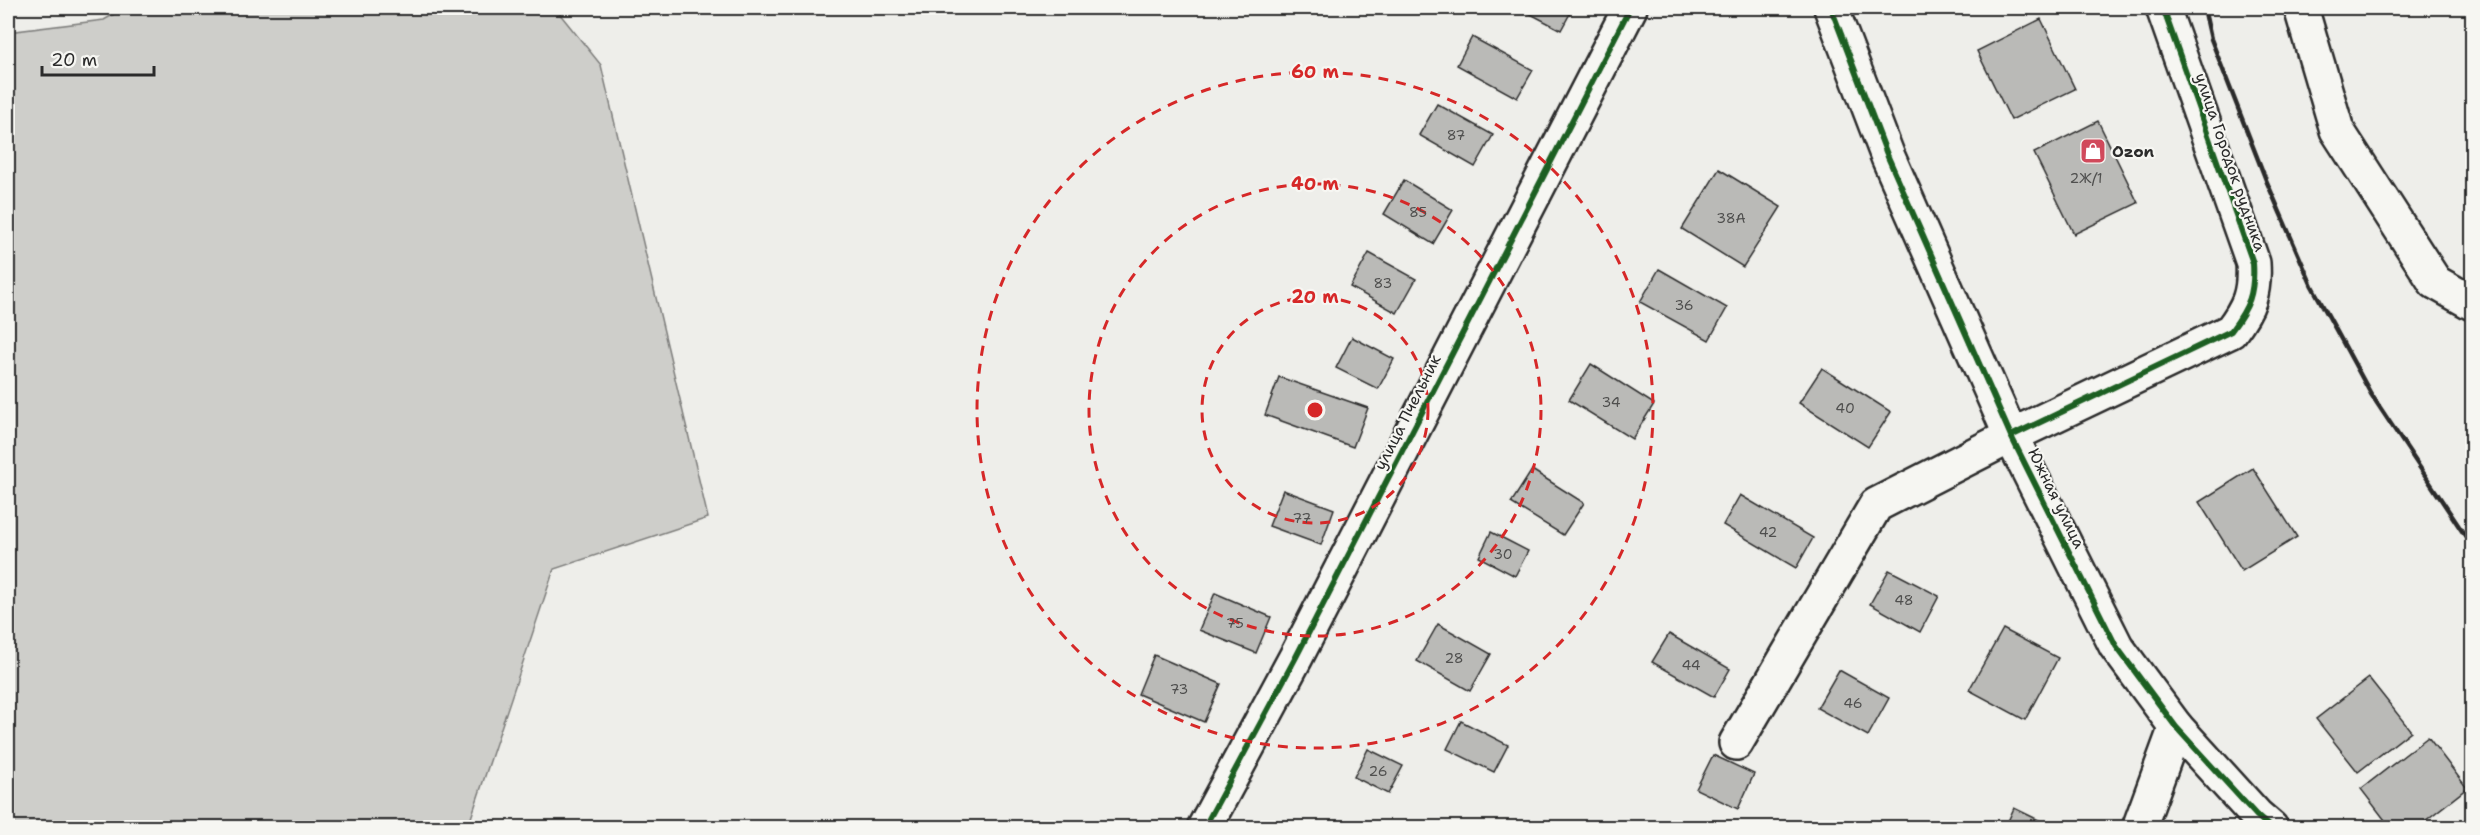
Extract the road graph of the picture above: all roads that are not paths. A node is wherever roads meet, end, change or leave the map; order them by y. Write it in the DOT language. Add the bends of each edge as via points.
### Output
graph roads {
  1 [pos="1630,8"];
  2 [pos="1831,8"];
  3 [pos="2163,8"];
  4 [pos="2301,8"];
  5 [pos="2472,303"];
  6 [pos="2011,436"];
  7 [pos="2176,727"];
  8 [pos="1736,743"];
  9 [pos="1204,828"];
  10 [pos="2139,828"];
  11 [pos="2271,828"];
  1 -- 9 [label="street, улица Пчельник" via="1302,646"];
  2 -- 6 [label="street, Южная улица" via="1888,157"];
  3 -- 6 [label="street, улица Городок рудника" via="2253,263 2254,285 2246,311 2231,331"];
  4 -- 5 [label="street" via="2337,130 2435,282"];
  6 -- 7 [label="street, Южная улица" via="2116,646"];
  6 -- 8 [label="street, улица Городок рудника" via="1875,505"];
  7 -- 10 [label="street"];
  7 -- 11 [label="street, Южная улица"];
}
